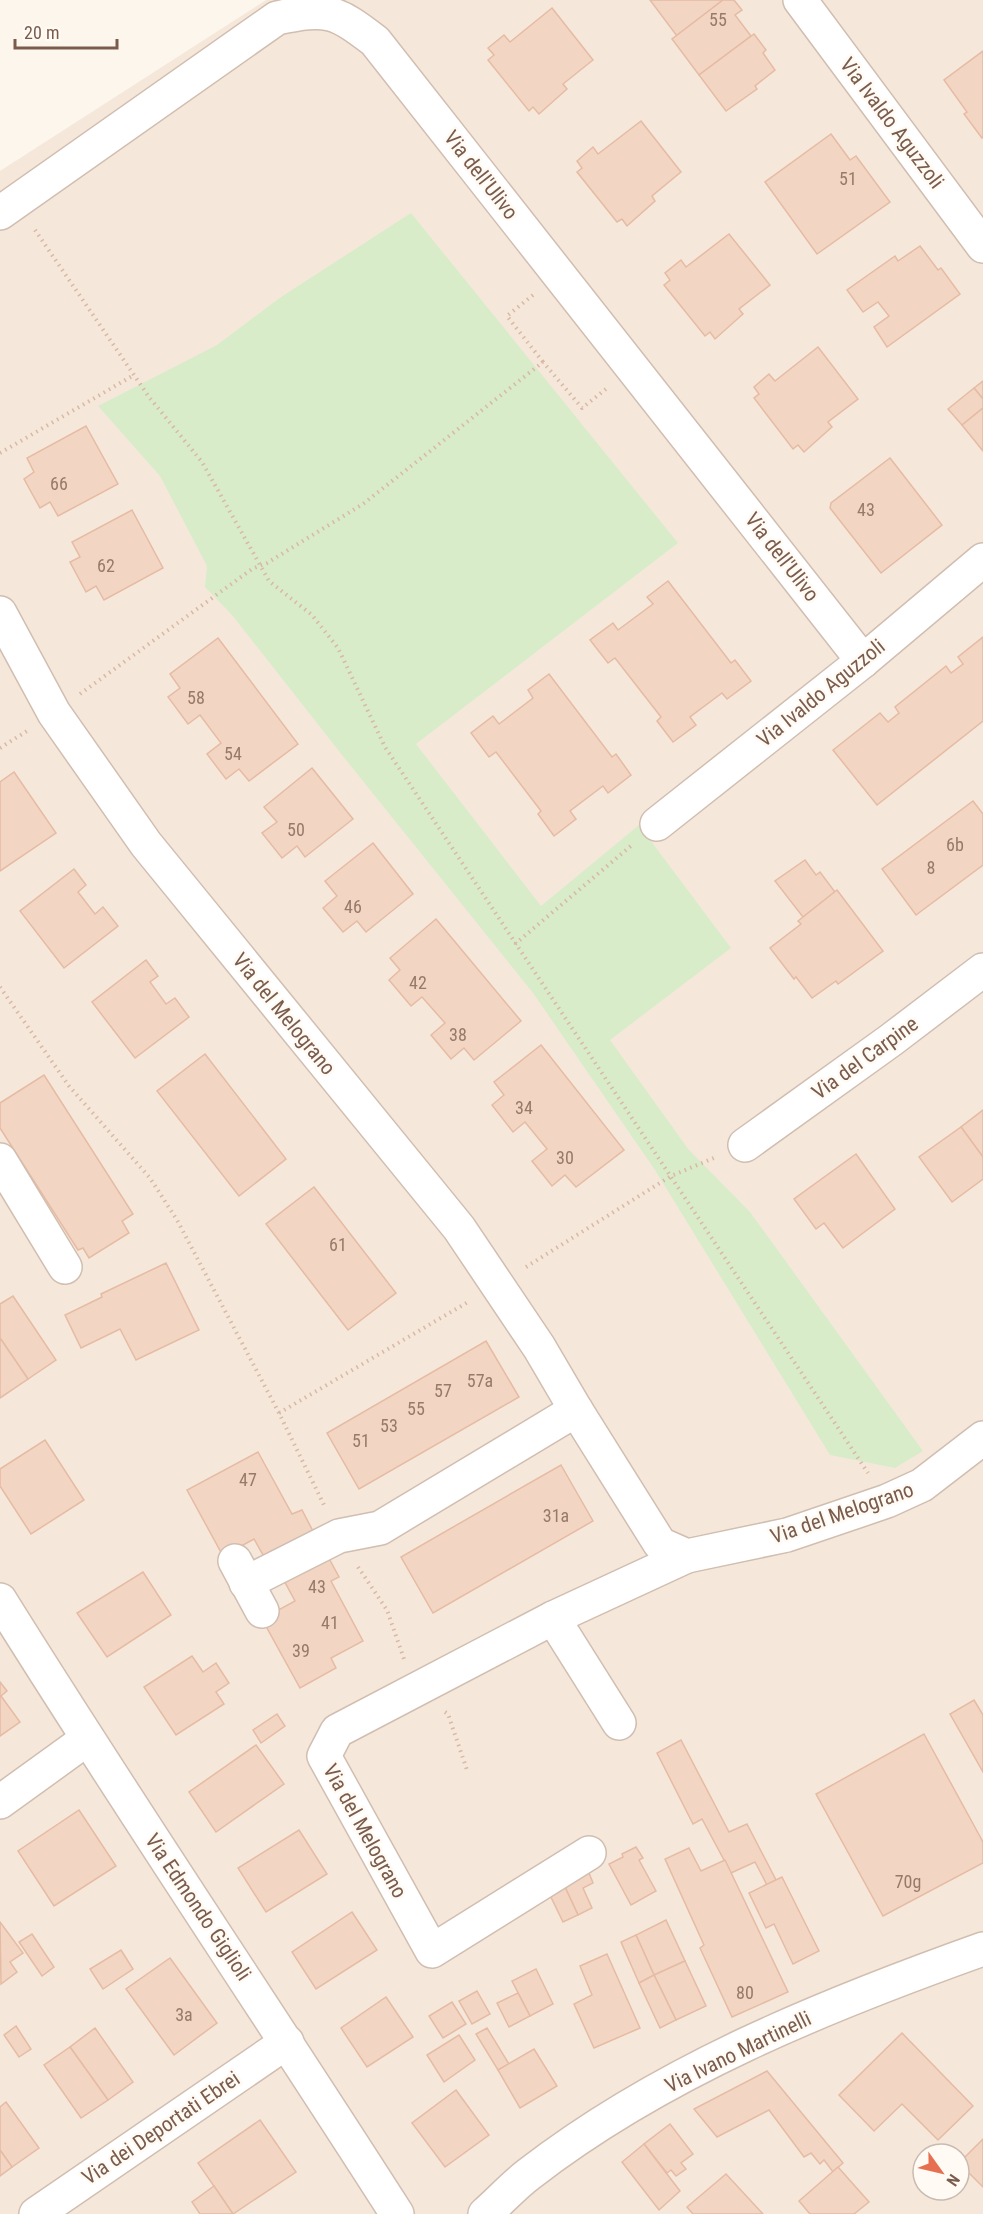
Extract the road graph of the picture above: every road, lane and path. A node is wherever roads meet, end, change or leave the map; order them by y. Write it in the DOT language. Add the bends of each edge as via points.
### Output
graph roads {
  1 [pos="800,0"];
  2 [pos="8,207"];
  3 [pos="983,246"];
  4 [pos="632,367"];
  5 [pos="134,375"];
  6 [pos="0,453"];
  7 [pos="983,560"];
  8 [pos="259,566"];
  9 [pos="0,613"];
  10 [pos="863,661"];
  11 [pos="54,713"];
  12 [pos="0,748"];
  13 [pos="657,824"];
  14 [pos="516,944"];
  15 [pos="983,970"];
  16 [pos="0,987"];
  17 [pos="745,1146"];
  18 [pos="0,1160"];
  19 [pos="671,1176"];
  20 [pos="65,1267"];
  21 [pos="576,1410"];
  22 [pos="983,1438"];
  23 [pos="887,1502"];
  24 [pos="339,1536"];
  25 [pos="687,1556"];
  26 [pos="248,1585"];
  27 [pos="0,1600"];
  28 [pos="553,1618"];
  29 [pos="415,1690"];
  30 [pos="619,1723"];
  31 [pos="87,1739"];
  32 [pos="467,1770"];
  33 [pos="0,1802"];
  34 [pos="589,1853"];
  35 [pos="983,1949"];
  36 [pos="287,2042"];
  37 [pos="36,2214"];
  38 [pos="398,2214"];
  39 [pos="485,2214"];
  1 -- 3 [label="street, Via Ivaldo Aguzzoli"];
  2 -- 4 [label="street, Via dell'Ulivo" via="277,18 331,12 349,20 375,41"];
  2 -- 5 [label="path"];
  4 -- 8 [label="path" via="582,408 543,362 363,504"];
  4 -- 10 [label="street, Via dell'Ulivo"];
  5 -- 6 [label="path"];
  5 -- 8 [label="path" via="202,462"];
  7 -- 10 [label="street, Via Ivaldo Aguzzoli"];
  8 -- 11 [label="path"];
  8 -- 14 [label="path" via="269,581 312,615 338,648 385,747"];
  9 -- 11 [label="street, Via del Melograno"];
  10 -- 13 [label="street, Via Ivaldo Aguzzoli"];
  11 -- 12 [label="path"];
  11 -- 21 [label="street, Via del Melograno" via="146,844 459,1228"];
  13 -- 14 [label="path"];
  14 -- 19 [label="path"];
  15 -- 17 [label="street, Via del Carpine"];
  16 -- 24 [label="path" via="69,1086 150,1178 177,1220"];
  17 -- 19 [label="path"];
  18 -- 20 [label="street"];
  19 -- 23 [label="path"];
  21 -- 24 [label="street" via="380,1528"];
  21 -- 25 [label="street, Via del Melograno" via="660,1544"];
  22 -- 23 [label="street, Via del Melograno" via="922,1485"];
  23 -- 25 [label="street, Via del Melograno" via="787,1535"];
  24 -- 26 [label="street"];
  24 -- 29 [label="path" via="387,1610"];
  25 -- 28 [label="street, Via del Melograno"];
  27 -- 31 [label="street, Via Edmondo Giglioli"];
  28 -- 29 [label="street, Via del Melograno"];
  28 -- 30 [label="street"];
  29 -- 32 [label="path" via="448,1714"];
  29 -- 34 [label="street, Via del Melograno" via="337,1731 324,1756 432,1951"];
  31 -- 33 [label="street"];
  31 -- 36 [label="street, Via Edmondo Giglioli"];
  35 -- 39 [label="street, Via Ivano Martinelli" via="896,1980 717,2057 608,2119 528,2175"];
  36 -- 37 [label="street, Via dei Deportati Ebrei"];
  36 -- 38 [label="street, Via Edmondo Giglioli"];
}
